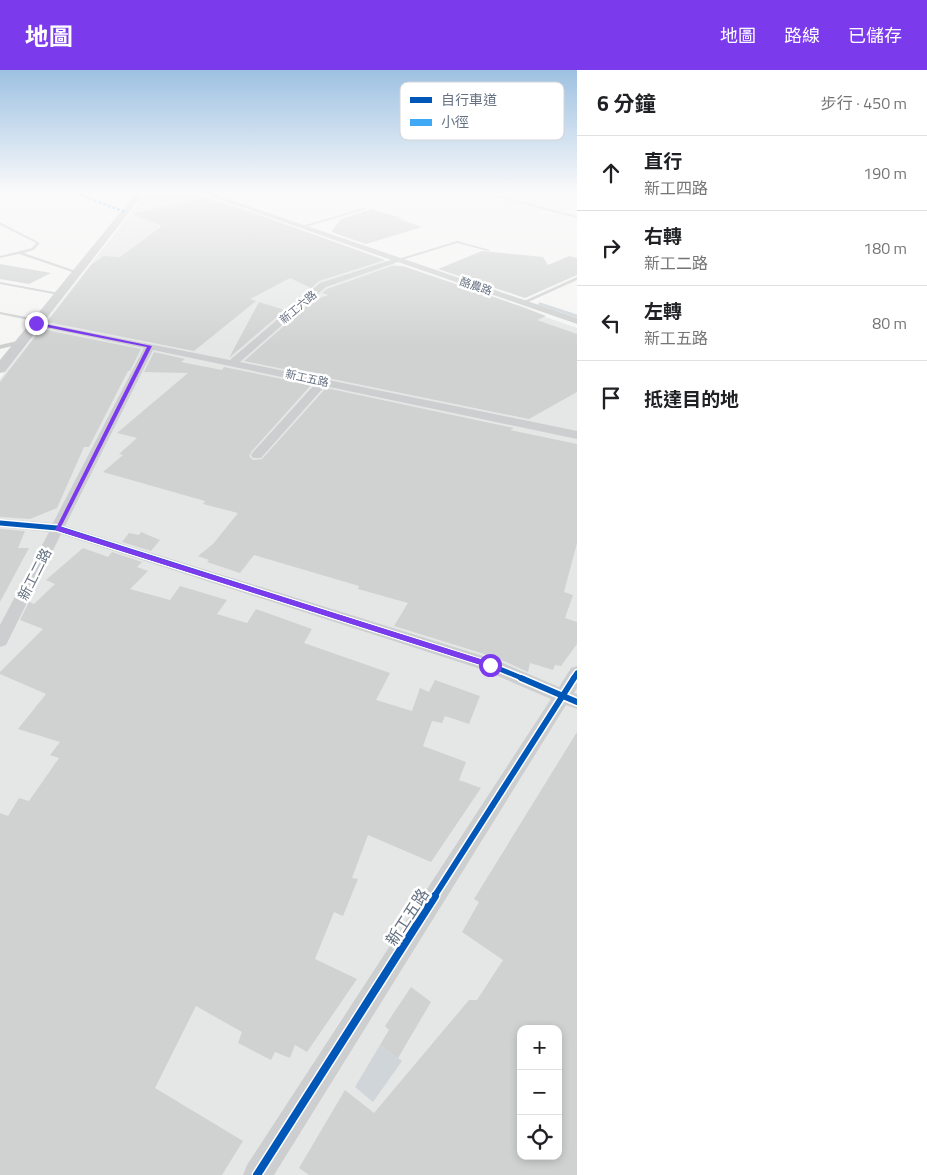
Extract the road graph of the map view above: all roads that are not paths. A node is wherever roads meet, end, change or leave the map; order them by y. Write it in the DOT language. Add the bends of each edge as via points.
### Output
graph roads {
  1 [pos="37,245"];
  2 [pos="99,245"];
  3 [pos="358,245"];
  4 [pos="448,245"];
  5 [pos="467,245"];
  6 [pos="488,250"];
  7 [pos="21,253"];
  8 [pos="0,257"];
  9 [pos="400,259"];
  10 [pos="77,272"];
  11 [pos="577,278"];
  12 [pos="567,282"];
  13 [pos="0,283"];
  14 [pos="577,285"];
  15 [pos="59,294"];
  16 [pos="524,302"];
  17 [pos="0,312"];
  18 [pos="33,321"];
  19 [pos="577,321"];
  20 [pos="22,342"];
  21 [pos="150,346"];
  22 [pos="0,347"];
  23 [pos="234,362"];
  24 [pos="0,369"];
  25 [pos="324,381"];
  26 [pos="577,435"];
  27 [pos="257,455"];
  28 [pos="0,523"];
  29 [pos="57,528"];
  30 [pos="0,641"];
  31 [pos="577,673"];
  32 [pos="570,699"];
  33 [pos="257,1175"];
  1 -- 7 [label="lane"];
  2 -- 10 [label="street"];
  3 -- 9 [label="street, 酪農路"];
  4 -- 9 [label="lane"];
  5 -- 6 [label="lane"];
  7 -- 8 [label="lane"];
  7 -- 10 [label="lane"];
  9 -- 16 [label="street, 酪農路"];
  9 -- 23 [label="street, 新工六路" via="324,285"];
  10 -- 15 [label="street"];
  11 -- 12 [label="lane"];
  12 -- 14 [label="lane"];
  12 -- 16 [label="lane"];
  13 -- 15 [label="lane"];
  15 -- 18 [label="street"];
  16 -- 19 [label="street, 酪農路"];
  17 -- 18 [label="lane"];
  18 -- 20 [label="street"];
  18 -- 21 [label="street, 新工五路"];
  20 -- 22 [label="lane"];
  20 -- 24 [label="street"];
  21 -- 23 [label="street, 新工五路"];
  21 -- 29 [label="street, 新工二路"];
  23 -- 25 [label="street, 新工五路"];
  25 -- 26 [label="street, 新工五路"];
  25 -- 27 [label="street"];
  28 -- 29 [label="street"];
  29 -- 30 [label="street, 新工二路"];
  29 -- 32 [label="street" via="490,665"];
  31 -- 32 [label="street, 新工五路"];
  32 -- 33 [label="street, 新工五路"];
}
